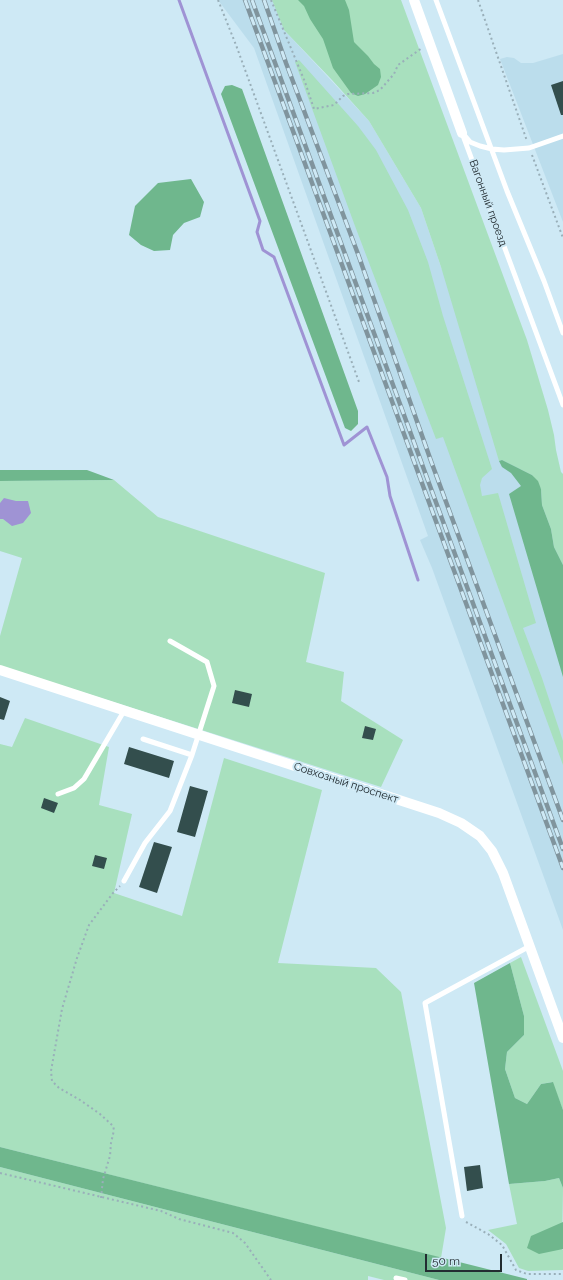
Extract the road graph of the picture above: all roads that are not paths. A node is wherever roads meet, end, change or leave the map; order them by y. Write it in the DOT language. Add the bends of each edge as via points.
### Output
graph roads {
  1 [pos="414,0"];
  2 [pos="436,0"];
  3 [pos="462,133"];
  4 [pos="563,136"];
  5 [pos="492,150"];
  6 [pos="563,333"];
  7 [pos="563,405"];
  8 [pos="170,641"];
  9 [pos="0,670"];
  10 [pos="124,711"];
  11 [pos="198,735"];
  12 [pos="143,739"];
  13 [pos="192,754"];
  14 [pos="58,794"];
  15 [pos="124,881"];
  16 [pos="530,946"];
  17 [pos="563,1038"];
  18 [pos="462,1216"];
  19 [pos="396,1278"];
  20 [pos="405,1280"];
  1 -- 3 [label="street, Вагонный проезд"];
  2 -- 5 [label="lane, Вагонный проезд"];
  3 -- 5 [label="lane" via="470,142"];
  3 -- 7 [label="lane, Вагонный проезд"];
  4 -- 5 [label="lane" via="529,148"];
  5 -- 6 [label="lane, Вагонный проезд"];
  8 -- 11 [label="lane" via="207,662 214,686"];
  9 -- 10 [label="street, Совхозный проспект"];
  10 -- 11 [label="street, Совхозный проспект"];
  10 -- 14 [label="lane" via="84,779 74,788"];
  11 -- 13 [label="lane"];
  11 -- 16 [label="street, Совхозный проспект" via="439,813 461,823 480,836 492,851 503,873"];
  12 -- 13 [label="lane"];
  13 -- 15 [label="lane" via="170,811 145,843"];
  16 -- 17 [label="street, Совхозный проспект"];
  16 -- 18 [label="lane" via="425,1003"];
  19 -- 20 [label="lane"];
}
